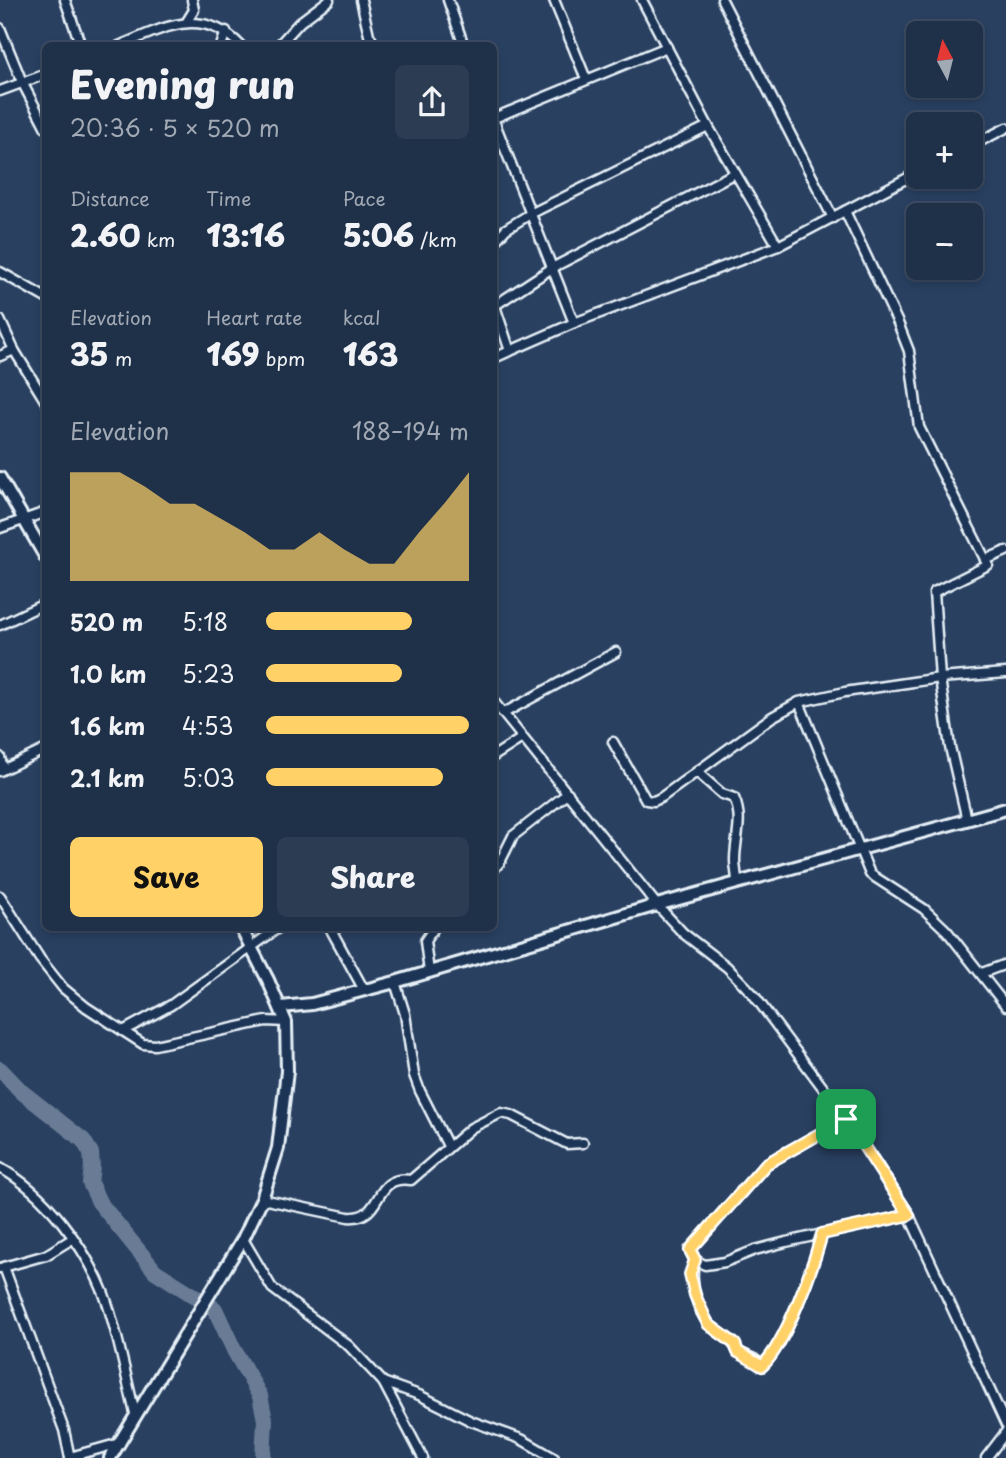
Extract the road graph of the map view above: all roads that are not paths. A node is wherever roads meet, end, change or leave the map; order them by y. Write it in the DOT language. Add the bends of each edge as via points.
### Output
graph roads {
  1 [pos="65,0"];
  2 [pos="192,0"];
  3 [pos="329,0"];
  4 [pos="361,0"];
  5 [pos="448,0"];
  6 [pos="554,0"];
  7 [pos="642,0"];
  8 [pos="722,0"];
  9 [pos="186,23"];
  10 [pos="0,27"];
  11 [pos="226,31"];
  12 [pos="80,42"];
  13 [pos="129,42"];
  14 [pos="222,42"];
  15 [pos="236,42"];
  16 [pos="282,42"];
  17 [pos="373,42"];
  18 [pos="463,42"];
  19 [pos="667,47"];
  20 [pos="42,75"];
  21 [pos="586,79"];
  22 [pos="22,82"];
  23 [pos="0,91"];
  24 [pos="497,119"];
  25 [pos="42,120"];
  26 [pos="708,126"];
  27 [pos="497,128"];
  28 [pos="1006,128"];
  29 [pos="983,140"];
  30 [pos="735,173"];
  31 [pos="906,179"];
  32 [pos="845,211"];
  33 [pos="530,214"];
  34 [pos="833,218"];
  35 [pos="497,239"];
  36 [pos="778,246"];
  37 [pos="552,268"];
  38 [pos="0,272"];
  39 [pos="42,296"];
  40 [pos="497,304"];
  41 [pos="497,314"];
  42 [pos="0,320"];
  43 [pos="574,324"];
  44 [pos="14,350"];
  45 [pos="510,351"];
  46 [pos="0,356"];
  47 [pos="497,357"];
  48 [pos="42,396"];
  49 [pos="0,478"];
  50 [pos="4,493"];
  51 [pos="42,513"];
  52 [pos="24,520"];
  53 [pos="0,528"];
  54 [pos="42,551"];
  55 [pos="1006,551"];
  56 [pos="985,560"];
  57 [pos="42,605"];
  58 [pos="0,625"];
  59 [pos="616,652"];
  60 [pos="1006,673"];
  61 [pos="940,678"];
  62 [pos="799,702"];
  63 [pos="497,705"];
  64 [pos="504,713"];
  65 [pos="522,738"];
  66 [pos="613,742"];
  67 [pos="42,751"];
  68 [pos="497,754"];
  69 [pos="0,757"];
  70 [pos="1,770"];
  71 [pos="697,772"];
  72 [pos="568,793"];
  73 [pos="1006,809"];
  74 [pos="967,820"];
  75 [pos="858,849"];
  76 [pos="497,866"];
  77 [pos="737,883"];
  78 [pos="0,896"];
  79 [pos="657,905"];
  80 [pos="244,931"];
  81 [pos="274,931"];
  82 [pos="332,931"];
  83 [pos="432,931"];
  84 [pos="251,946"];
  85 [pos="1006,964"];
  86 [pos="429,972"];
  87 [pos="982,973"];
  88 [pos="395,982"];
  89 [pos="364,990"];
  90 [pos="312,1004"];
  91 [pos="1006,1006"];
  92 [pos="281,1007"];
  93 [pos="266,1021"];
  94 [pos="286,1023"];
  95 [pos="123,1031"];
  96 [pos="846,1119"];
  97 [pos="583,1143"];
  98 [pos="448,1146"];
  99 [pos="0,1168"];
  100 [pos="262,1199"];
  101 [pos="909,1215"];
  102 [pos="822,1234"];
  103 [pos="72,1239"];
  104 [pos="243,1239"];
  105 [pos="695,1260"];
  106 [pos="2,1267"];
  107 [pos="383,1382"];
  108 [pos="135,1413"];
  109 [pos="1006,1425"];
  110 [pos="1006,1432"];
  111 [pos="120,1443"];
  112 [pos="70,1457"];
  113 [pos="110,1458"];
  114 [pos="423,1458"];
  115 [pos="554,1458"];
  116 [pos="986,1458"];
  1 -- 12 [label="street"];
  2 -- 9 [label="street" via="194,10"];
  3 -- 16 [label="street"];
  4 -- 17 [label="street"];
  5 -- 18 [label="street"];
  6 -- 21 [label="street"];
  7 -- 19 [label="street"];
  8 -- 34 [label="street"];
  9 -- 11 [label="street"];
  9 -- 13 [label="street"];
  10 -- 22 [label="street"];
  11 -- 14 [label="street"];
  11 -- 15 [label="street"];
  19 -- 21 [label="street"];
  19 -- 26 [label="street"];
  20 -- 22 [label="street"];
  21 -- 24 [label="street"];
  22 -- 23 [label="street"];
  22 -- 25 [label="street"];
  26 -- 30 [label="street"];
  26 -- 33 [label="street"];
  27 -- 33 [label="street"];
  28 -- 29 [label="street"];
  30 -- 36 [label="street"];
  30 -- 37 [label="street"];
  31 -- 32 [label="street"];
  32 -- 34 [label="street"];
  32 -- 56 [label="street" via="909,351 919,428"];
  33 -- 35 [label="street"];
  33 -- 37 [label="street"];
  34 -- 36 [label="street"];
  36 -- 43 [label="street"];
  37 -- 40 [label="street"];
  37 -- 43 [label="street"];
  38 -- 39 [label="street"];
  41 -- 45 [label="street"];
  42 -- 44 [label="street"];
  43 -- 45 [label="street"];
  44 -- 46 [label="street"];
  44 -- 48 [label="street"];
  45 -- 47 [label="street"];
  49 -- 50 [label="main road"];
  50 -- 52 [label="main road"];
  51 -- 52 [label="street"];
  52 -- 53 [label="street"];
  52 -- 54 [label="main road"];
  55 -- 56 [label="street"];
  56 -- 61 [label="street" via="987,567 934,592"];
  57 -- 58 [label="street"];
  59 -- 64 [label="street"];
  60 -- 61 [label="street"];
  61 -- 62 [label="street"];
  61 -- 74 [label="street"];
  62 -- 71 [label="street"];
  62 -- 75 [label="street"];
  63 -- 64 [label="street"];
  64 -- 65 [label="street"];
  65 -- 68 [label="street"];
  65 -- 72 [label="street"];
  66 -- 71 [label="street" via="646,800 662,797"];
  67 -- 70 [label="street"];
  69 -- 70 [label="street"];
  71 -- 77 [label="street" via="722,794 734,798 738,806"];
  72 -- 76 [label="street" via="513,836"];
  72 -- 79 [label="street"];
  73 -- 74 [label="main road"];
  74 -- 75 [label="main road"];
  75 -- 77 [label="main road"];
  75 -- 87 [label="street" via="870,874 924,909"];
  77 -- 79 [label="main road"];
  78 -- 95 [label="street" via="63,988"];
  79 -- 86 [label="main road"];
  79 -- 96 [label="street" via="753,994"];
  80 -- 84 [label="main road"];
  81 -- 84 [label="street"];
  82 -- 89 [label="street"];
  83 -- 86 [label="street" via="425,941"];
  84 -- 92 [label="main road"];
  84 -- 95 [label="street" via="171,1005"];
  85 -- 87 [label="street"];
  86 -- 88 [label="main road"];
  87 -- 91 [label="street"];
  88 -- 89 [label="main road"];
  88 -- 98 [label="street" via="414,1075"];
  89 -- 90 [label="main road"];
  90 -- 92 [label="main road"];
  90 -- 94 [label="main road"];
  92 -- 93 [label="street"];
  92 -- 94 [label="main road"];
  93 -- 94 [label="street"];
  93 -- 95 [label="street" via="155,1045 143,1044"];
  94 -- 100 [label="main road" via="283,1122"];
  96 -- 101 [label="street"];
  96 -- 105 [label="street" via="766,1164 690,1250"];
  97 -- 98 [label="street" via="567,1144 501,1113"];
  98 -- 100 [label="street" via="411,1180 390,1182 361,1217"];
  99 -- 103 [label="street" via="29,1185"];
  100 -- 104 [label="main road"];
  101 -- 102 [label="street"];
  101 -- 109 [label="street"];
  102 -- 105 [label="street" via="725,1262 705,1265"];
  102 -- 105 [label="street" via="786,1330 762,1366 738,1352 735,1344 708,1324 690,1274"];
  103 -- 106 [label="street" via="46,1255"];
  103 -- 108 [label="street" via="103,1292"];
  104 -- 107 [label="street" via="272,1288 349,1346"];
  104 -- 108 [label="main road"];
  106 -- 112 [label="street"];
  107 -- 114 [label="street"];
  107 -- 115 [label="street" via="521,1439"];
  108 -- 111 [label="main road"];
  110 -- 116 [label="street"];
  111 -- 112 [label="street"];
  111 -- 113 [label="main road"];
}
